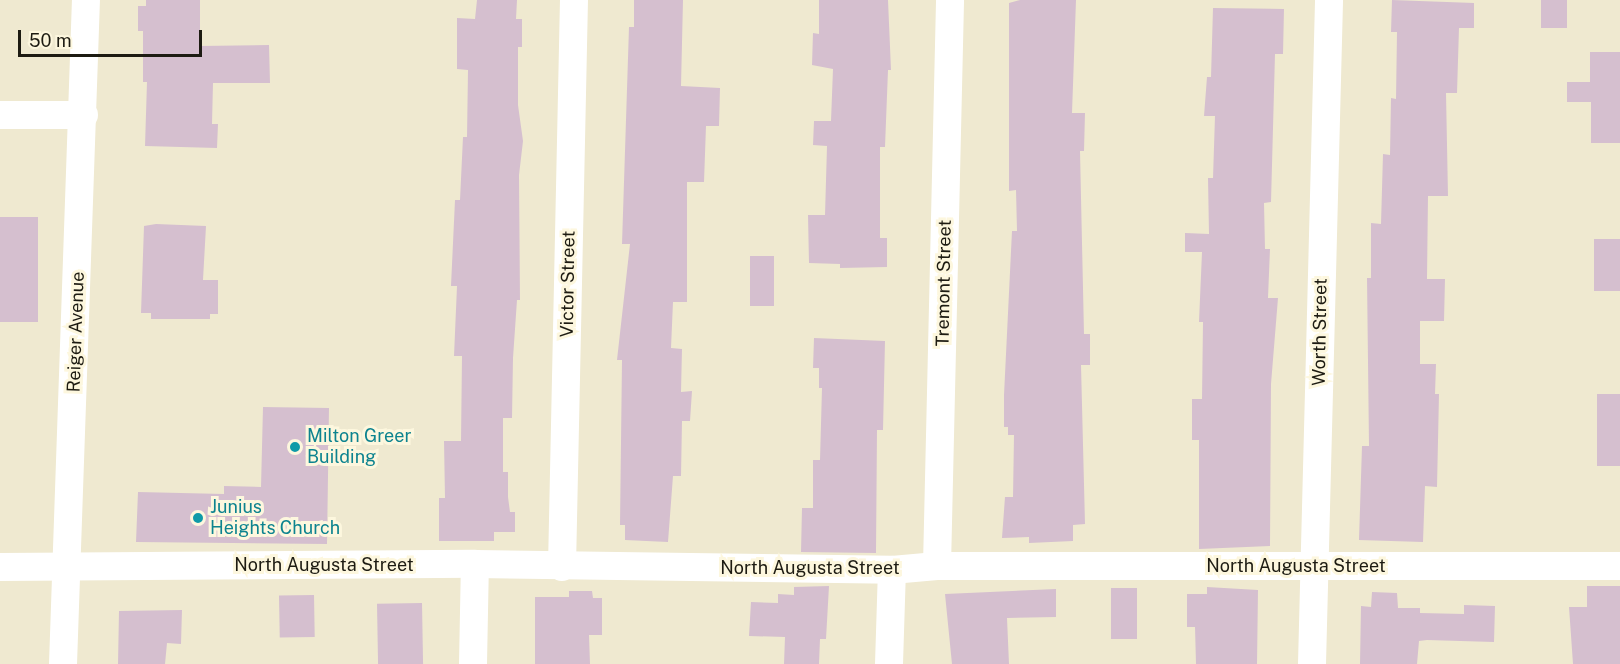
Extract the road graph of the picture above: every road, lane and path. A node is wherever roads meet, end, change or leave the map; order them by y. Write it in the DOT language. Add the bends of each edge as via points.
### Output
graph roads {
  1 [pos="86,0"];
  2 [pos="574,0"];
  3 [pos="950,0"];
  4 [pos="1329,0"];
  5 [pos="0,115"];
  6 [pos="84,115"];
  7 [pos="475,564"];
  8 [pos="937,566"];
  9 [pos="1314,566"];
  10 [pos="1620,566"];
  11 [pos="0,567"];
  12 [pos="68,567"];
  13 [pos="562,567"];
  14 [pos="892,570"];
  15 [pos="63,664"];
  16 [pos="473,664"];
  17 [pos="889,664"];
  18 [pos="1312,664"];
  1 -- 6 [label="street, Reiger Avenue"];
  2 -- 13 [label="street, Victor Street"];
  3 -- 8 [label="street, Tremont Street"];
  4 -- 9 [label="street, Worth Street"];
  5 -- 6 [label="street"];
  6 -- 12 [label="street, Reiger Avenue"];
  7 -- 12 [label="street, North Augusta Street"];
  7 -- 13 [label="street, North Augusta Street"];
  7 -- 16 [label="street"];
  8 -- 9 [label="street, North Augusta Street"];
  8 -- 14 [label="street, North Augusta Street"];
  9 -- 10 [label="street, North Augusta Street"];
  9 -- 18 [label="street, Worth Street"];
  11 -- 12 [label="street, North Augusta Street"];
  12 -- 15 [label="street, Reiger Avenue"];
  13 -- 14 [label="street, North Augusta Street"];
  14 -- 17 [label="street"];
}
